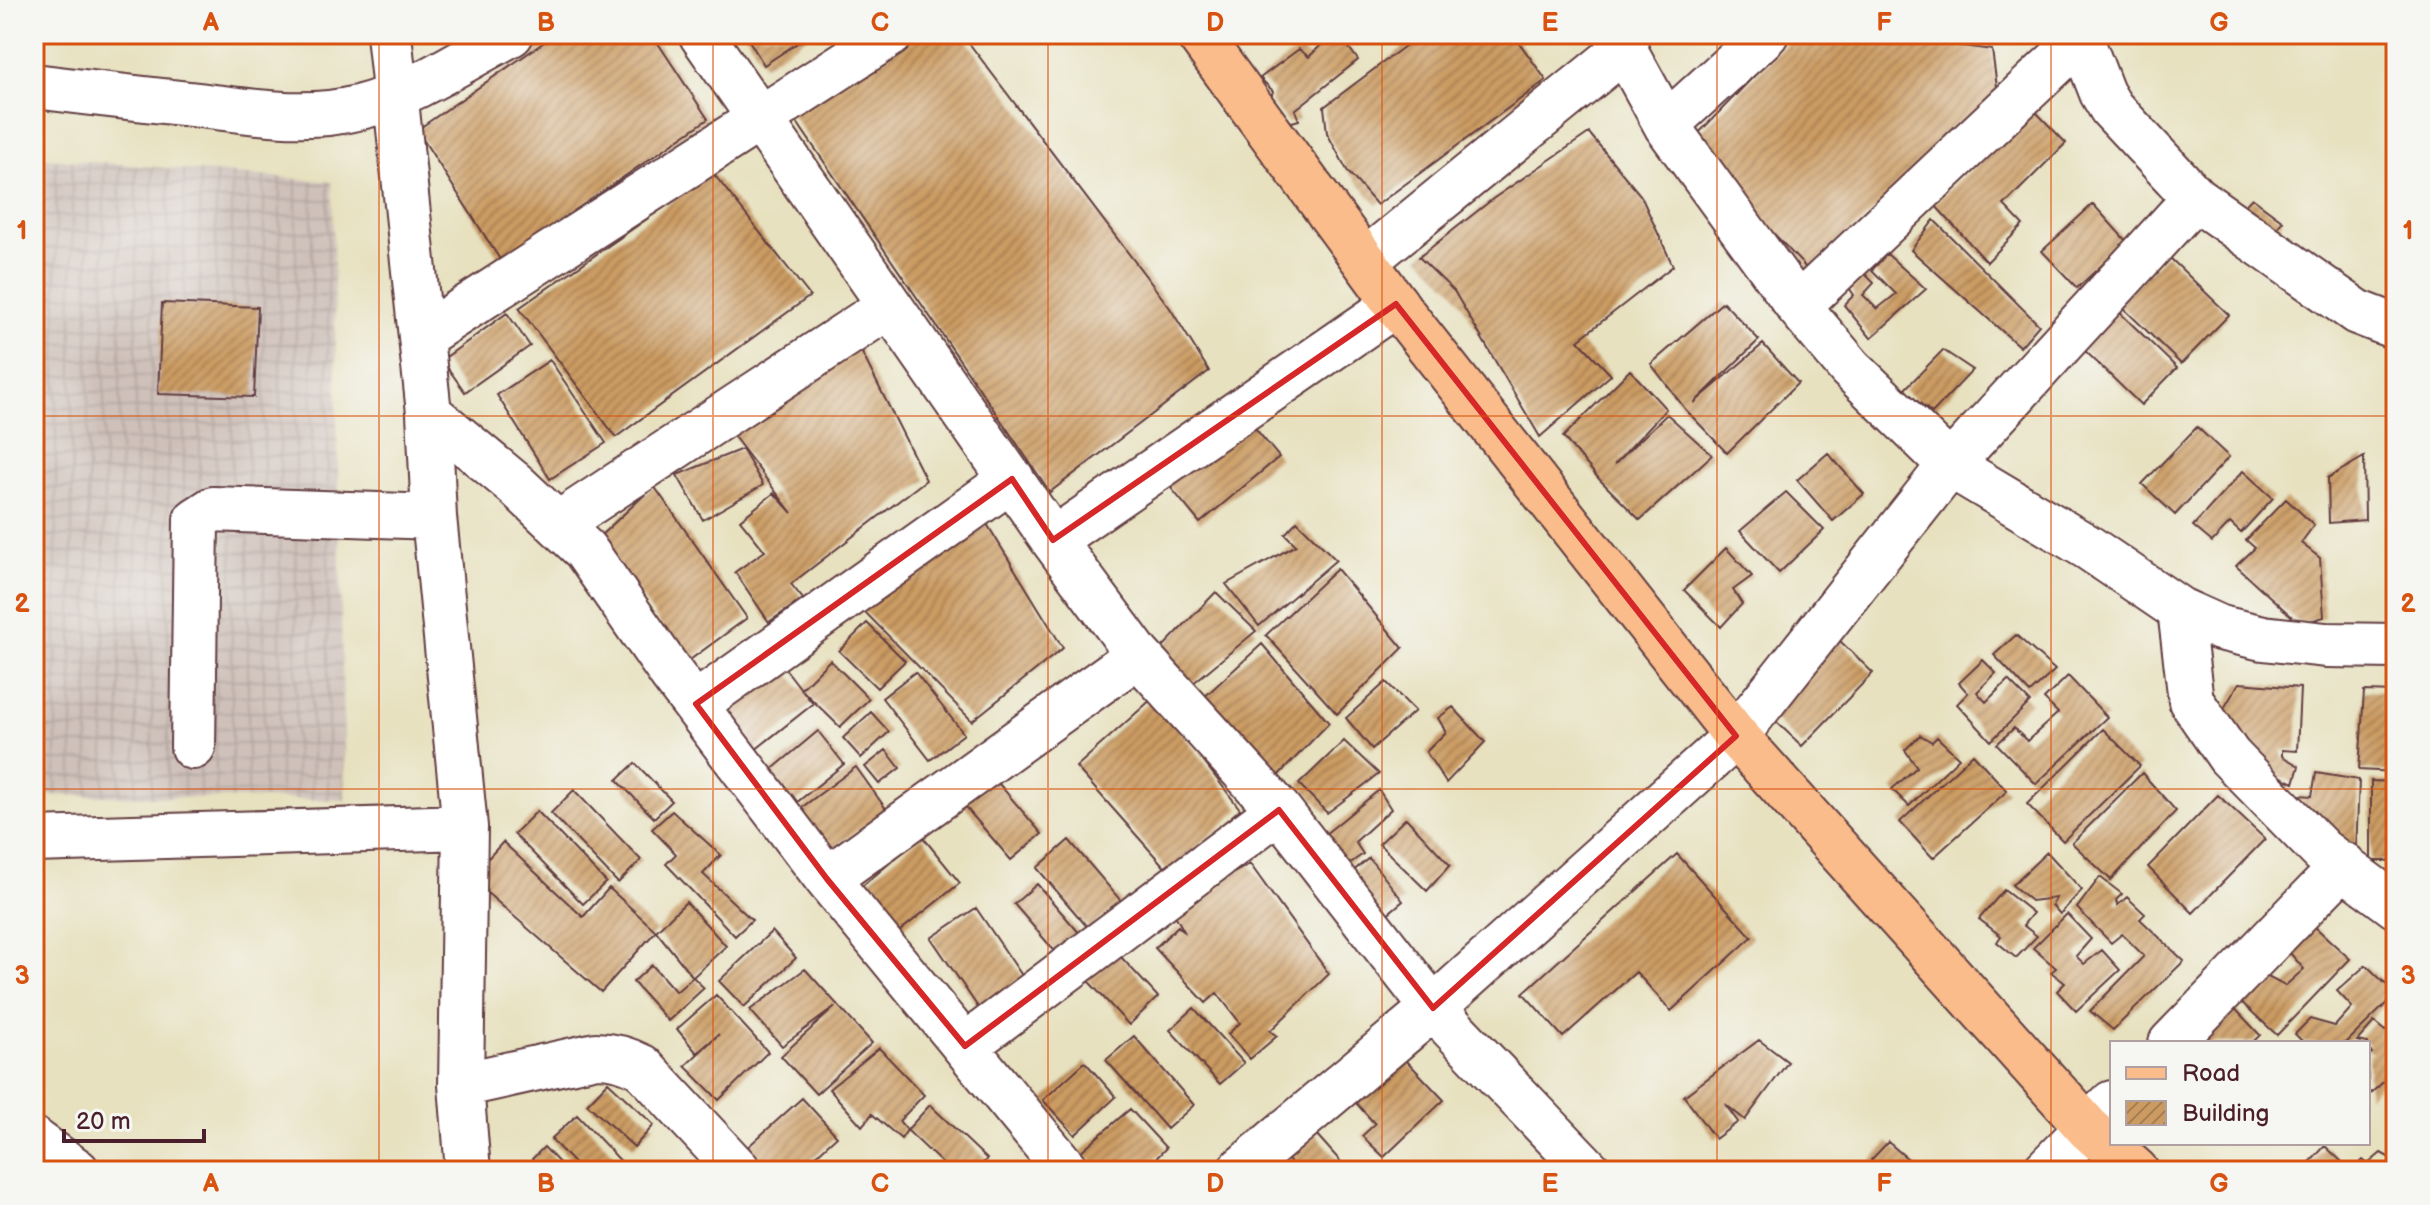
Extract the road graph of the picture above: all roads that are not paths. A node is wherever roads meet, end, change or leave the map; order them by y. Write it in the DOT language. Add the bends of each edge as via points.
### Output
graph roads {
  1 [pos="389,34"];
  2 [pos="511,34"];
  3 [pos="701,34"];
  4 [pos="891,34"];
  5 [pos="1198,34"];
  6 [pos="1766,34"];
  7 [pos="2082,36"];
  8 [pos="1621,41"];
  9 [pos="34,86"];
  10 [pos="397,95"];
  11 [pos="760,120"];
  12 [pos="1666,125"];
  13 [pos="2195,198"];
  14 [pos="1366,260"];
  15 [pos="1396,304"];
  16 [pos="1798,306"];
  17 [pos="888,307"];
  18 [pos="2396,327"];
  19 [pos="421,337"];
  20 [pos="429,413"];
  21 [pos="1950,465"];
  22 [pos="1012,479"];
  23 [pos="434,517"];
  24 [pos="558,524"];
  25 [pos="1053,540"];
  26 [pos="2180,610"];
  27 [pos="2396,646"];
  28 [pos="1138,655"];
  29 [pos="696,704"];
  30 [pos="1736,736"];
  31 [pos="193,747"];
  32 [pos="1279,810"];
  33 [pos="465,827"];
  34 [pos="34,840"];
  35 [pos="2344,865"];
  36 [pos="827,879"];
  37 [pos="2396,906"];
  38 [pos="1433,1008"];
  39 [pos="2173,1041"];
  40 [pos="965,1046"];
  41 [pos="461,1085"];
  42 [pos="2100,1116"];
  43 [pos="34,1140"];
  44 [pos="2119,1145"];
  45 [pos="1561,1162"];
  46 [pos="77,1171"];
  47 [pos="468,1171"];
  48 [pos="739,1171"];
  49 [pos="1067,1171"];
  50 [pos="1239,1171"];
  51 [pos="2045,1171"];
  52 [pos="2136,1171"];
  1 -- 10 [label="street"];
  2 -- 10 [label="street"];
  3 -- 11 [label="street"];
  4 -- 11 [label="street"];
  5 -- 14 [label="main road"];
  6 -- 12 [label="street"];
  7 -- 13 [label="street" via="2111,108"];
  7 -- 16 [label="street"];
  8 -- 12 [label="street"];
  8 -- 14 [label="street"];
  9 -- 10 [label="street" via="298,115 344,111"];
  10 -- 19 [label="street"];
  11 -- 17 [label="street"];
  11 -- 19 [label="street"];
  12 -- 16 [label="street"];
  13 -- 18 [label="street" via="2357,312"];
  13 -- 21 [label="street"];
  14 -- 15 [label="main road"];
  15 -- 25 [label="street"];
  15 -- 30 [label="main road"];
  16 -- 21 [label="street" via="1850,368"];
  17 -- 22 [label="street"];
  17 -- 24 [label="street"];
  19 -- 20 [label="street"];
  20 -- 23 [label="street"];
  20 -- 24 [label="street"];
  21 -- 26 [label="street"];
  21 -- 30 [label="street"];
  22 -- 25 [label="street"];
  22 -- 29 [label="street"];
  23 -- 31 [label="street" via="213,509 196,520"];
  23 -- 33 [label="street"];
  24 -- 29 [label="street" via="585,550"];
  25 -- 28 [label="street"];
  26 -- 27 [label="street" via="2220,628 2263,638"];
  26 -- 35 [label="street" via="2191,701 2229,756 2322,851"];
  28 -- 32 [label="street"];
  28 -- 36 [label="street"];
  29 -- 36 [label="street"];
  30 -- 38 [label="street"];
  30 -- 42 [label="main road"];
  32 -- 38 [label="street"];
  32 -- 40 [label="street"];
  33 -- 34 [label="street"];
  33 -- 41 [label="street"];
  35 -- 37 [label="street"];
  35 -- 39 [label="street"];
  36 -- 40 [label="street"];
  38 -- 45 [label="street"];
  38 -- 50 [label="street"];
  40 -- 49 [label="street"];
  41 -- 47 [label="street"];
  41 -- 48 [label="street" via="596,1055 628,1059 648,1073"];
  42 -- 51 [label="street"];
  43 -- 46 [label="street"];
  44 -- 52 [label="main road"];
}
